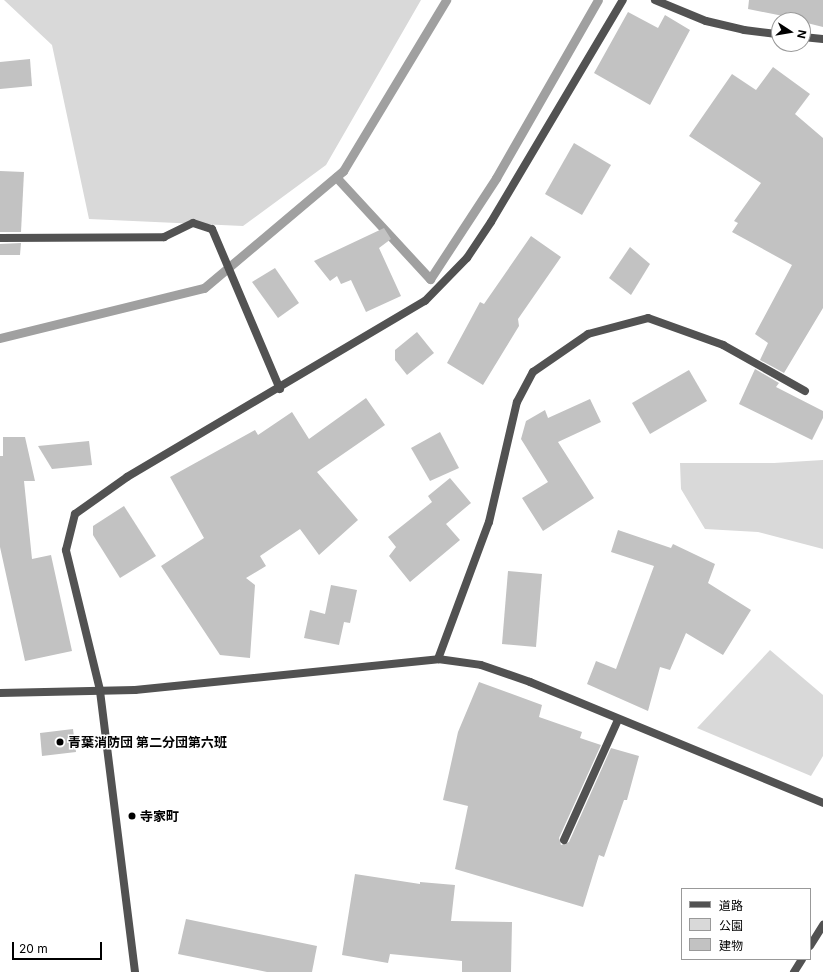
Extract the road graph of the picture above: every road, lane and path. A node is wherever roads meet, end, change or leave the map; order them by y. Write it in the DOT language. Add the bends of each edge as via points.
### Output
graph roads {
  1 [pos="623,0"];
  2 [pos="655,0"];
  3 [pos="771,33"];
  4 [pos="811,38"];
  5 [pos="823,39"];
  6 [pos="0,238"];
  7 [pos="280,389"];
  8 [pos="805,391"];
  9 [pos="438,659"];
  10 [pos="100,690"];
  11 [pos="0,693"];
  12 [pos="618,720"];
  13 [pos="823,803"];
  14 [pos="564,840"];
  15 [pos="823,925"];
  16 [pos="811,944"];
  17 [pos="801,960"];
  18 [pos="135,972"];
  19 [pos="794,972"];
  1 -- 7 [label="street" via="467,258 425,301"];
  2 -- 3 [label="street" via="706,21"];
  4 -- 5 [label="street"];
  6 -- 7 [label="street" via="164,236 193,223 212,229"];
  7 -- 10 [label="street" via="127,477 74,514 66,550"];
  8 -- 9 [label="street" via="723,345 648,318 588,334 533,372 517,402 489,522"];
  9 -- 10 [label="street" via="135,690"];
  9 -- 12 [label="street" via="488,668 530,682"];
  10 -- 11 [label="street"];
  10 -- 18 [label="street"];
  12 -- 13 [label="street"];
  12 -- 14 [label="street"];
  15 -- 16 [label="street"];
  17 -- 19 [label="street"];
}
